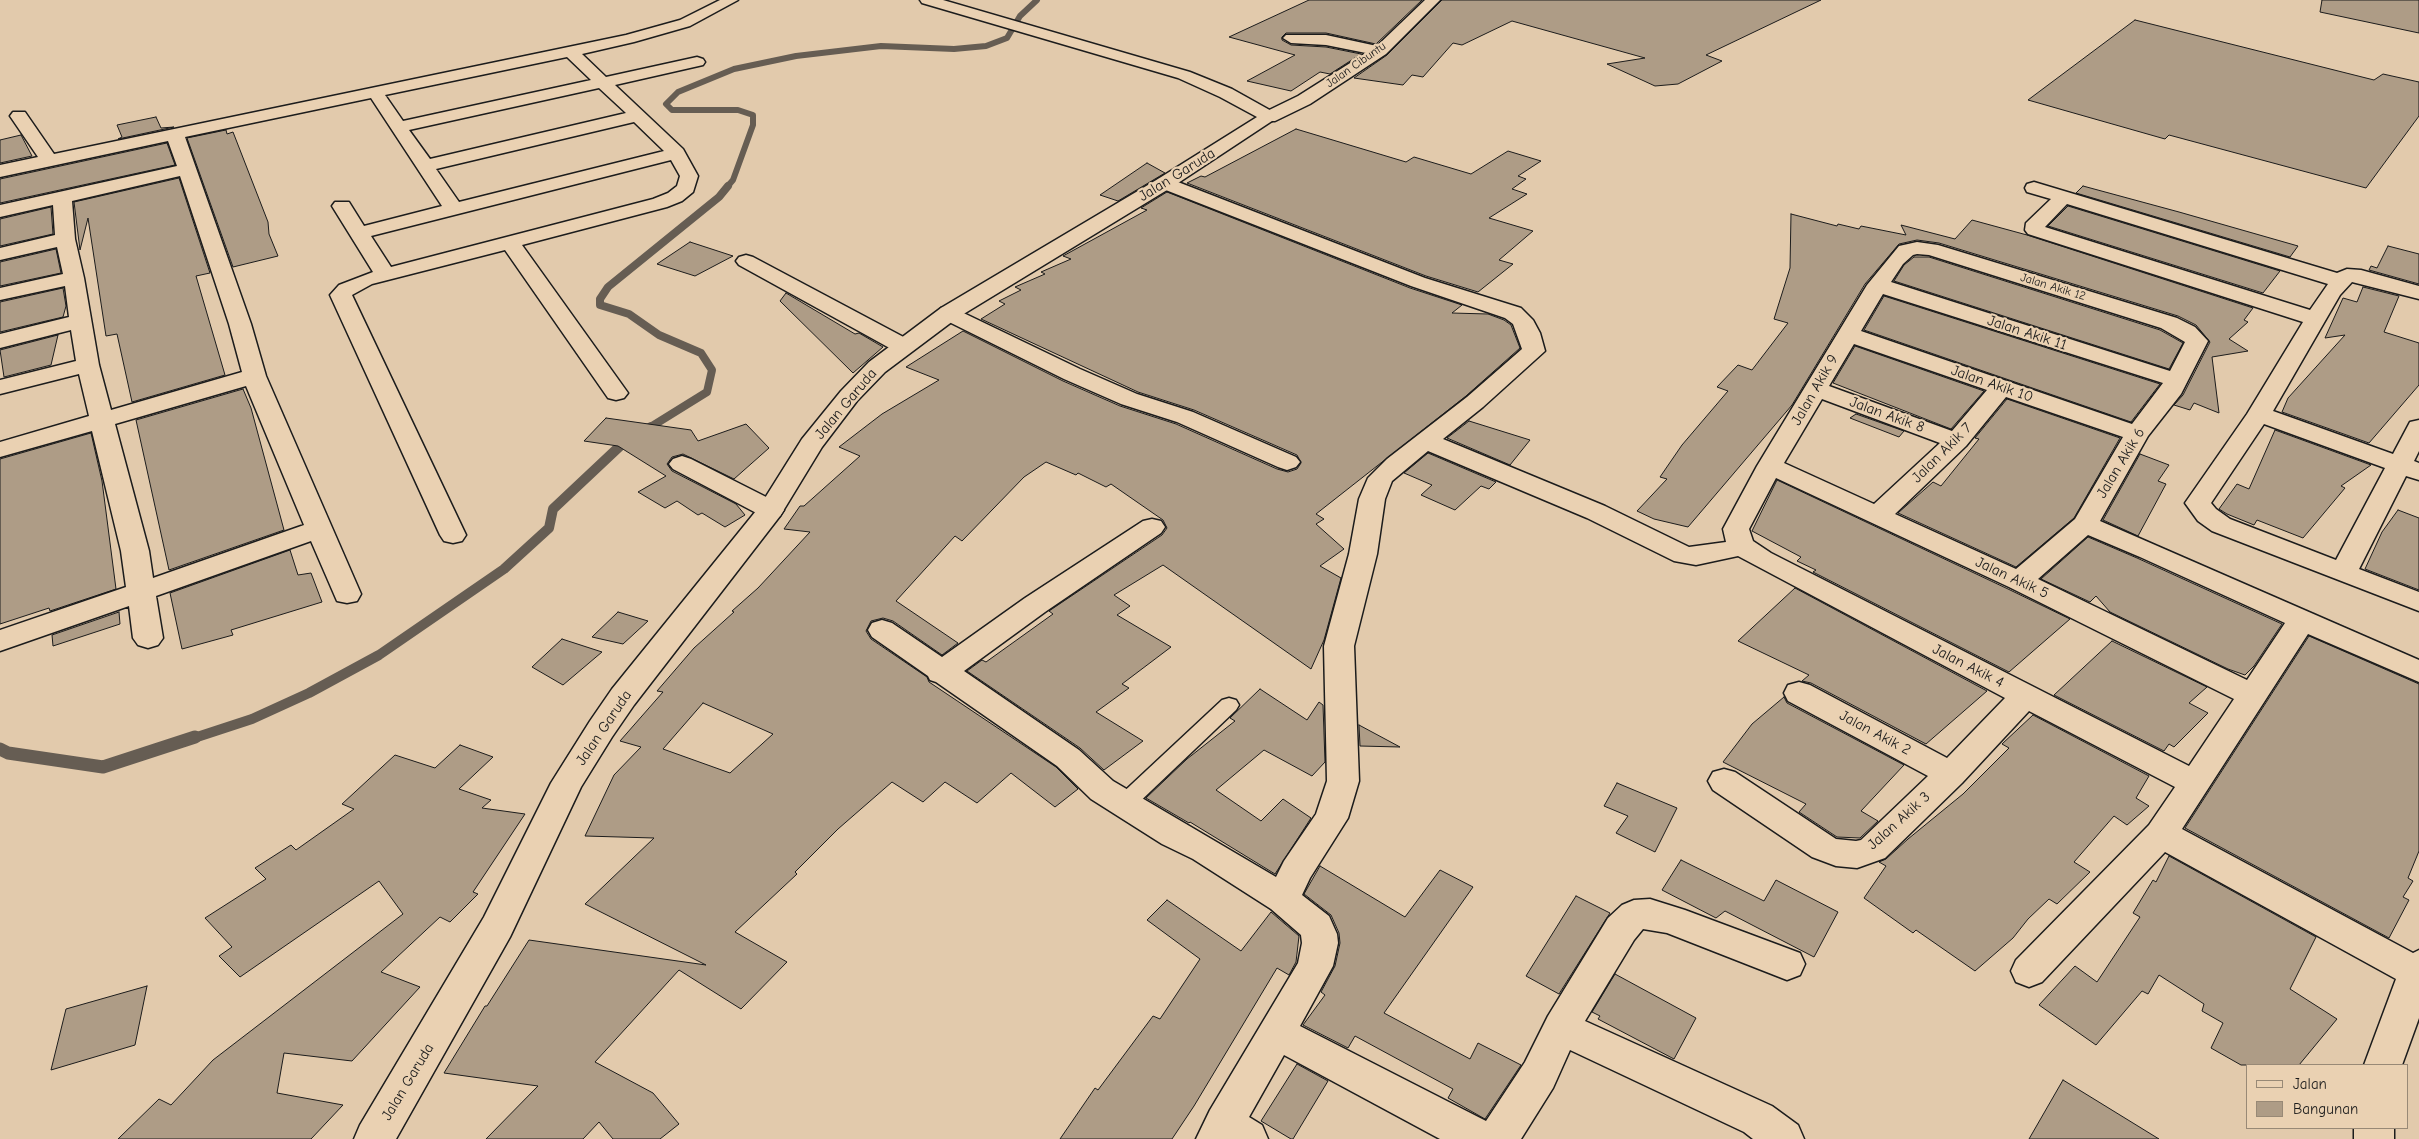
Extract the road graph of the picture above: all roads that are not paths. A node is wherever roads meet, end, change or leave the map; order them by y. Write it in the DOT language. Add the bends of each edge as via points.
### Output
graph roads {
  1 [pos="731,0"];
  2 [pos="927,0"];
  3 [pos="1433,0"];
  4 [pos="1291,38"];
  5 [pos="570,51"];
  6 [pos="1380,51"];
  7 [pos="696,62"];
  8 [pos="604,82"];
  9 [pos="374,92"];
  10 [pos="19,116"];
  11 [pos="637,116"];
  12 [pos="1269,117"];
  13 [pos="398,127"];
  14 [pos="175,134"];
  15 [pos="678,153"];
  16 [pos="50,161"];
  17 [pos="425,166"];
  18 [pos="187,169"];
  19 [pos="0,172"];
  20 [pos="1165,184"];
  21 [pos="2034,188"];
  22 [pos="62,198"];
  23 [pos="2064,198"];
  24 [pos="342,206"];
  25 [pos="454,210"];
  26 [pos="0,212"];
  27 [pos="359,233"];
  28 [pos="65,239"];
  29 [pos="509,241"];
  30 [pos="1917,248"];
  31 [pos="0,254"];
  32 [pos="746,262"];
  33 [pos="385,274"];
  34 [pos="74,278"];
  35 [pos="2340,280"];
  36 [pos="1878,285"];
  37 [pos="2419,293"];
  38 [pos="0,294"];
  39 [pos="949,313"];
  40 [pos="2317,319"];
  41 [pos="80,321"];
  42 [pos="2187,332"];
  43 [pos="1848,334"];
  44 [pos="0,341"];
  45 [pos="903,346"];
  46 [pos="88,364"];
  47 [pos="254,376"];
  48 [pos="2176,380"];
  49 [pos="0,387"];
  50 [pos="2002,387"];
  51 [pos="1816,390"];
  52 [pos="616,393"];
  53 [pos="2259,414"];
  54 [pos="102,421"];
  55 [pos="2419,427"];
  56 [pos="2137,434"];
  57 [pos="1426,441"];
  58 [pos="1957,441"];
  59 [pos="0,450"];
  60 [pos="1287,462"];
  61 [pos="682,464"];
  62 [pos="1770,466"];
  63 [pos="2409,468"];
  64 [pos="771,510"];
  65 [pos="1878,515"];
  66 [pos="2085,524"];
  67 [pos="1152,527"];
  68 [pos="320,529"];
  69 [pos="452,535"];
  70 [pos="1742,547"];
  71 [pos="2343,573"];
  72 [pos="2019,581"];
  73 [pos="142,593"];
  74 [pos="348,594"];
  75 [pos="2419,602"];
  76 [pos="2303,619"];
  77 [pos="882,630"];
  78 [pos="148,638"];
  79 [pos="0,641"];
  80 [pos="2419,672"];
  81 [pos="941,673"];
  82 [pos="1799,693"];
  83 [pos="2026,695"];
  84 [pos="2253,695"];
  85 [pos="1229,705"];
  86 [pos="1951,774"];
  87 [pos="1724,781"];
  88 [pos="2195,783"];
  89 [pos="1124,804"];
  90 [pos="2161,834"];
  91 [pos="1283,899"];
  92 [pos="1787,964"];
  93 [pos="2418,971"];
  94 [pos="2029,972"];
  95 [pos="1561,1028"];
  96 [pos="1276,1032"];
  97 [pos="2383,1064"];
  98 [pos="1229,1134"];
  99 [pos="374,1139"];
  100 [pos="1480,1139"];
  101 [pos="1495,1139"];
  102 [pos="1784,1139"];
  1 -- 5 [label="street" via="668,29"];
  2 -- 12 [label="street" via="1184,75"];
  3 -- 6 [label="street, Jalan Cibuntu"];
  4 -- 6 [label="street" via="1320,39"];
  5 -- 8 [label="street"];
  5 -- 9 [label="street"];
  6 -- 12 [label="street, Jalan Cibuntu" via="1304,100"];
  7 -- 8 [label="street"];
  8 -- 11 [label="street"];
  8 -- 13 [label="street"];
  9 -- 13 [label="street"];
  9 -- 14 [label="street"];
  10 -- 16 [label="street"];
  11 -- 15 [label="street"];
  11 -- 17 [label="street"];
  12 -- 20 [label="street, Jalan Garuda"];
  13 -- 17 [label="street"];
  14 -- 16 [label="street"];
  14 -- 18 [label="street"];
  15 -- 25 [label="street"];
  15 -- 29 [label="street" via="689,176 686,188 675,197"];
  16 -- 19 [label="street"];
  17 -- 25 [label="street"];
  18 -- 22 [label="street"];
  18 -- 47 [label="street" via="240,324"];
  20 -- 39 [label="street, Jalan Garuda"];
  20 -- 57 [label="street" via="1418,282 1518,316 1529,333 1534,351"];
  21 -- 23 [label="street"];
  22 -- 26 [label="street"];
  22 -- 28 [label="street"];
  23 -- 35 [label="street"];
  23 -- 40 [label="street" via="2036,223 2035,230"];
  24 -- 27 [label="street"];
  25 -- 27 [label="street"];
  27 -- 33 [label="street"];
  28 -- 31 [label="street"];
  28 -- 34 [label="street"];
  29 -- 33 [label="street"];
  29 -- 52 [label="street"];
  30 -- 36 [label="street, Jalan Akik 9" via="1900,254"];
  30 -- 42 [label="street, Jalan Akik 12" via="1931,249 2169,323"];
  32 -- 45 [label="street"];
  33 -- 69 [label="street" via="356,283 341,295"];
  34 -- 38 [label="street"];
  34 -- 41 [label="street"];
  35 -- 37 [label="street" via="2347,274 2361,276"];
  35 -- 40 [label="street"];
  36 -- 43 [label="street, Jalan Akik 9"];
  36 -- 48 [label="street, Jalan Akik 11"];
  39 -- 45 [label="street, Jalan Garuda"];
  39 -- 60 [label="street" via="1072,374 1129,399 1186,417"];
  40 -- 53 [label="street"];
  41 -- 44 [label="street"];
  41 -- 46 [label="street"];
  42 -- 48 [label="street, Jalan Akik 6" via="2197,341"];
  43 -- 50 [label="street, Jalan Akik 10"];
  43 -- 51 [label="street, Jalan Akik 9"];
  45 -- 64 [label="street, Jalan Garuda" via="877,366 849,396 811,444"];
  46 -- 49 [label="street"];
  46 -- 54 [label="street"];
  47 -- 54 [label="street"];
  47 -- 68 [label="street"];
  48 -- 56 [label="street, Jalan Akik 6" via="2169,394"];
  50 -- 56 [label="street, Jalan Akik 10"];
  50 -- 58 [label="street, Jalan Akik 7"];
  51 -- 58 [label="street, Jalan Akik 8"];
  51 -- 62 [label="street, Jalan Akik 9"];
  53 -- 63 [label="street"];
  53 -- 71 [label="street" via="2198,503 2221,526"];
  54 -- 59 [label="street"];
  54 -- 73 [label="street"];
  55 -- 63 [label="street"];
  56 -- 66 [label="street, Jalan Akik 6"];
  57 -- 70 [label="street" via="1596,512 1684,555 1696,556"];
  57 -- 91 [label="street" via="1381,478 1372,499 1364,554 1339,646 1343,781 1331,818 1296,871"];
  58 -- 65 [label="street, Jalan Akik 7"];
  61 -- 64 [label="street"];
  62 -- 65 [label="street, Jalan Akik 5"];
  62 -- 70 [label="street, Jalan Akik 9" via="1736,529"];
  63 -- 71 [label="street"];
  64 -- 99 [label="street, Jalan Garuda" via="601,729 567,783 497,927"];
  65 -- 72 [label="street, Jalan Akik 5"];
  66 -- 72 [label="street, Jalan Akik 6"];
  66 -- 76 [label="street"];
  67 -- 81 [label="street"];
  68 -- 73 [label="street"];
  68 -- 74 [label="street"];
  70 -- 83 [label="street, Jalan Akik 4"];
  71 -- 75 [label="street"];
  72 -- 84 [label="street, Jalan Akik 5"];
  73 -- 78 [label="street"];
  73 -- 79 [label="street"];
  76 -- 80 [label="street"];
  76 -- 84 [label="street"];
  77 -- 81 [label="street"];
  81 -- 89 [label="street" via="1068,758 1087,778"];
  82 -- 86 [label="street, Jalan Akik 2"];
  83 -- 86 [label="street, Jalan Akik 3"];
  83 -- 88 [label="street, Jalan Akik 4"];
  84 -- 88 [label="street"];
  85 -- 89 [label="lane"];
  86 -- 87 [label="street, Jalan Akik 3" via="1873,849 1857,855 1824,848"];
  88 -- 90 [label="street"];
  89 -- 91 [label="street"];
  90 -- 93 [label="street"];
  90 -- 94 [label="street"];
  91 -- 96 [label="street" via="1316,926 1320,943 1315,966"];
  92 -- 95 [label="street" via="1672,920 1650,914 1634,915 1621,929"];
  93 -- 97 [label="street"];
  95 -- 101 [label="street" via="1539,1075"];
  95 -- 102 [label="street" via="1758,1119"];
  96 -- 98 [label="street"];
  96 -- 100 [label="street"];
}
